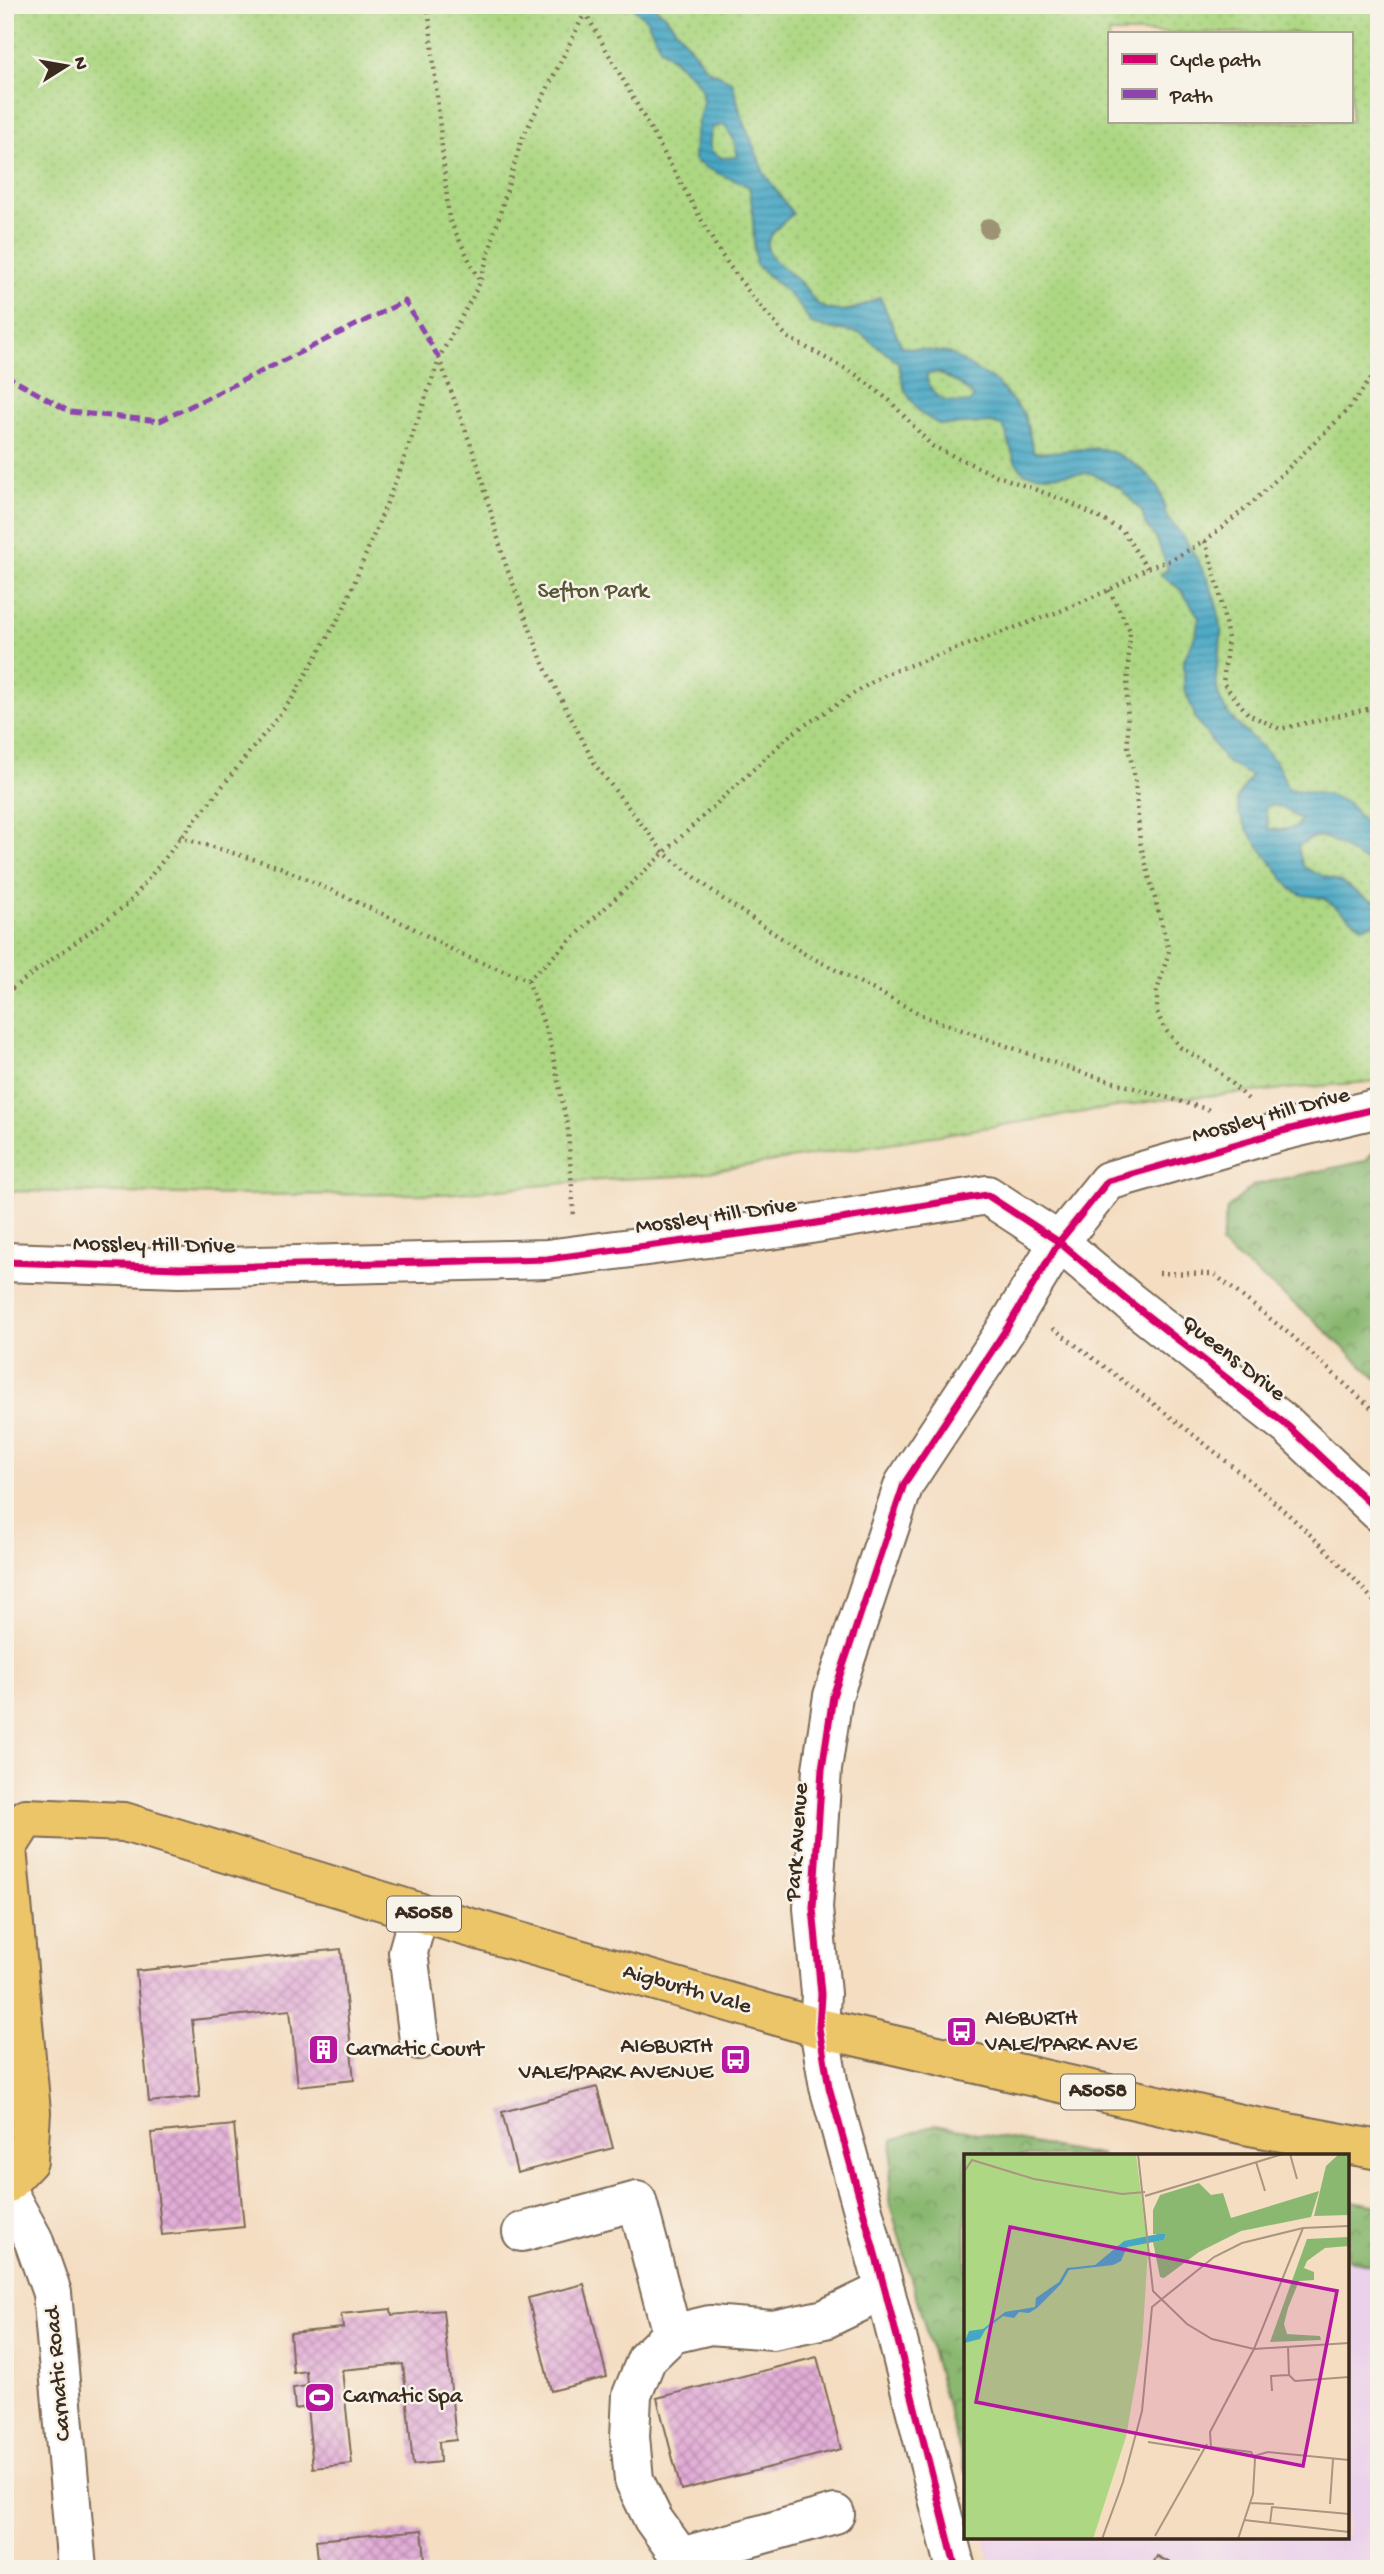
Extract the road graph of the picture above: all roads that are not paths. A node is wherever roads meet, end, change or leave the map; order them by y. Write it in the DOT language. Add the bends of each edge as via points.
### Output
graph roads {
  1 [pos="1379,1108"];
  2 [pos="1059,1242"];
  3 [pos="5,1262"];
  4 [pos="1379,1512"];
  5 [pos="16,1811"];
  6 [pos="419,1913"];
  7 [pos="819,2028"];
  8 [pos="419,2040"];
  9 [pos="1379,2150"];
  10 [pos="5,2187"];
  11 [pos="522,2232"];
  12 [pos="885,2290"];
  13 [pos="672,2334"];
  14 [pos="835,2514"];
  15 [pos="685,2563"];
  16 [pos="78,2569"];
  17 [pos="956,2569"];
  1 -- 2 [label="street, Mossley Hill Drive" via="1108,1181"];
  2 -- 3 [label="street, Mossley Hill Drive" via="987,1195 792,1227 547,1259 179,1268"];
  2 -- 4 [label="street, Queens Drive" via="1289,1427"];
  2 -- 7 [label="street, Park Avenue" via="904,1484 832,1696 813,1908 821,1994"];
  5 -- 6 [label="main road, Aigburth Vale / A5058" via="124,1822"];
  5 -- 10 [label="main road, Carnatic Road / A5058" via="7,1848 31,2112 27,2161"];
  6 -- 7 [label="main road, Aigburth Vale / A5058"];
  6 -- 8 [label="street" via="408,1952"];
  7 -- 9 [label="main road, Aigburth Vale / A5058" via="1245,2125"];
  7 -- 12 [label="street, Park Avenue" via="830,2087"];
  10 -- 16 [label="street, Carnatic Road" via="33,2239 52,2293"];
  11 -- 13 [label="street" via="637,2202"];
  12 -- 13 [label="street" via="825,2319 773,2330 710,2325"];
  12 -- 17 [label="street, Park Avenue"];
  13 -- 15 [label="street" via="647,2358 632,2395 630,2437 634,2480 653,2519"];
  14 -- 15 [label="street"];
}
